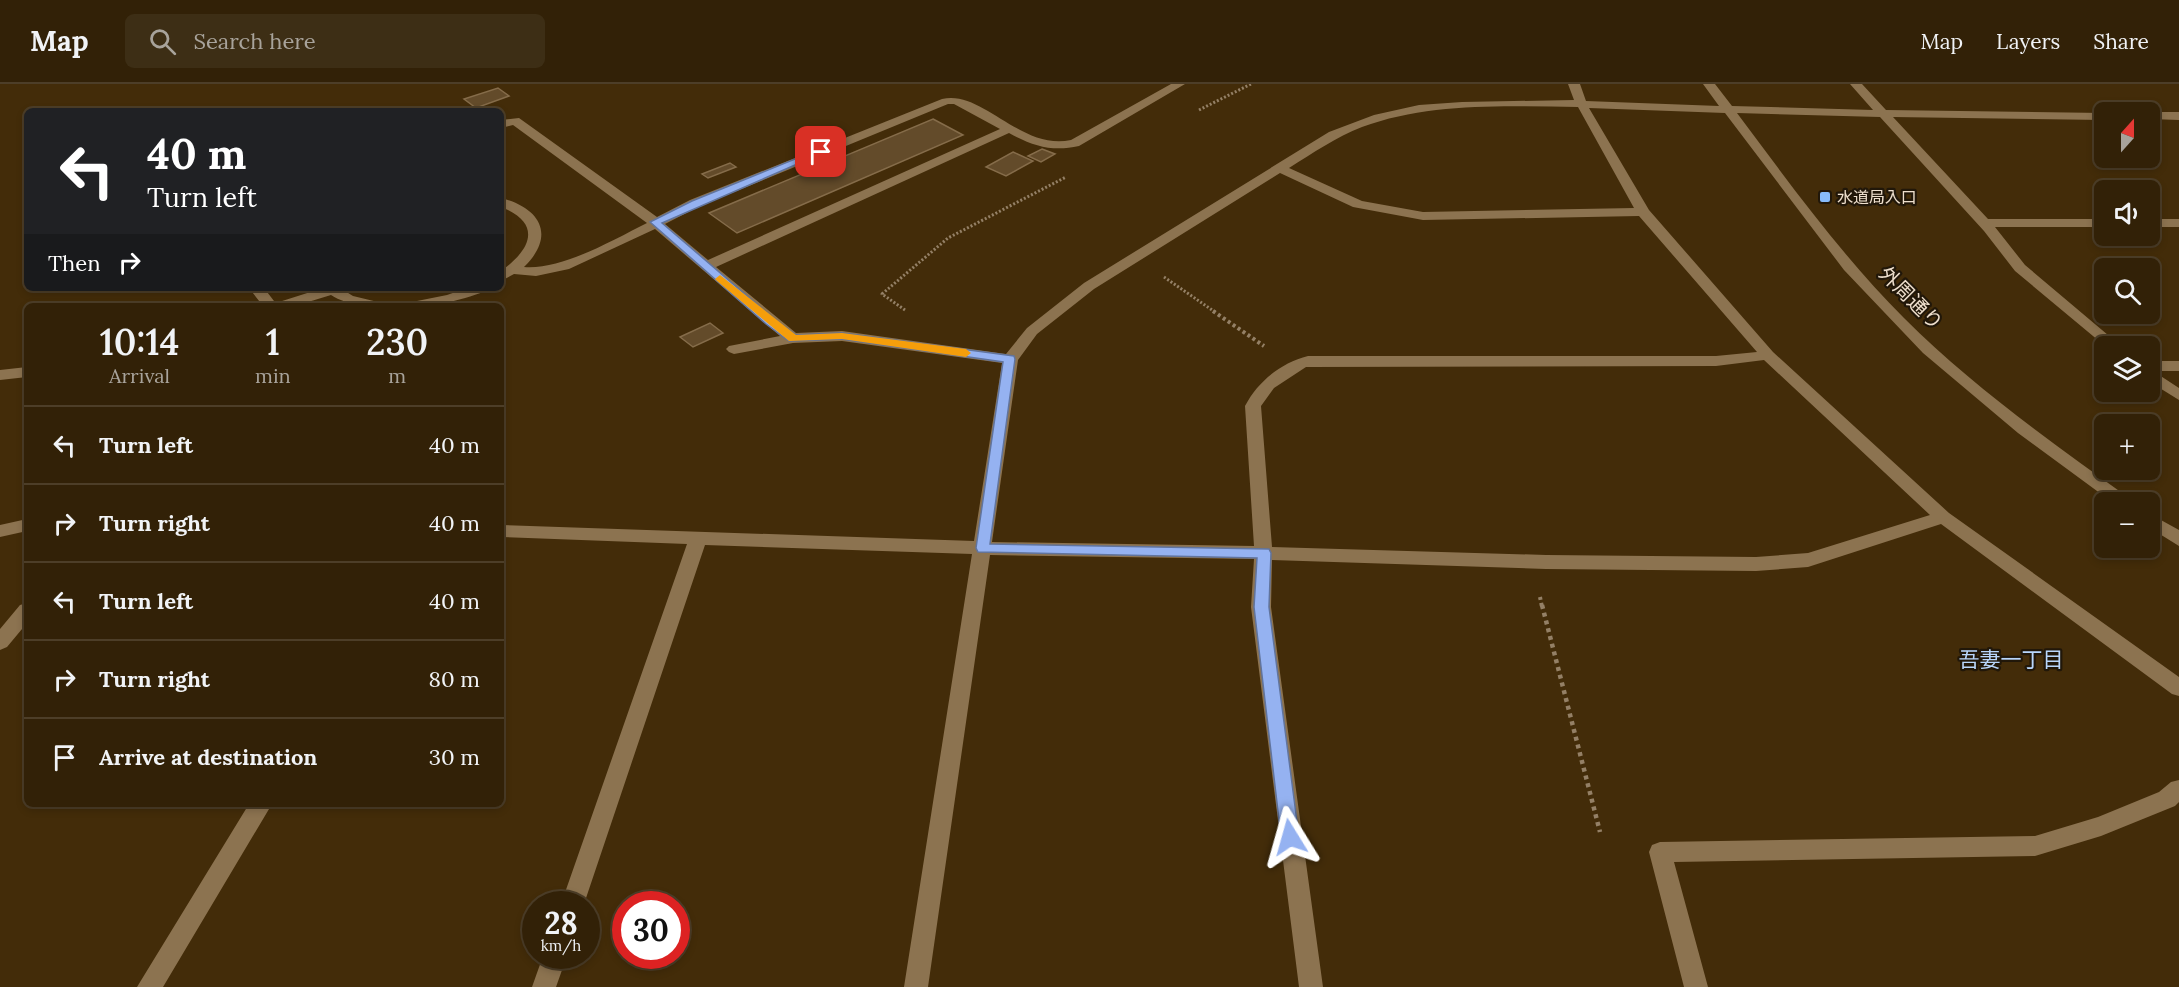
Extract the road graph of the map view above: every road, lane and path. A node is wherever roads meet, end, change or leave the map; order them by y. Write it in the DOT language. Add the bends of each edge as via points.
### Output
graph roads {
  1 [pos="1179,84"];
  2 [pos="1251,84"];
  3 [pos="1574,84"];
  4 [pos="1709,84"];
  5 [pos="1856,84"];
  6 [pos="1581,102"];
  7 [pos="1728,109"];
  8 [pos="1199,111"];
  9 [pos="1885,115"];
  10 [pos="2094,116"];
  11 [pos="2160,116"];
  12 [pos="2179,116"];
  13 [pos="504,123"];
  14 [pos="1009,129"];
  15 [pos="1280,168"];
  16 [pos="1073,174"];
  17 [pos="504,203"];
  18 [pos="1643,212"];
  19 [pos="655,222"];
  20 [pos="1985,223"];
  21 [pos="2094,223"];
  22 [pos="2160,223"];
  23 [pos="2179,223"];
  24 [pos="1135,257"];
  25 [pos="706,266"];
  26 [pos="507,274"];
  27 [pos="258,291"];
  28 [pos="325,291"];
  29 [pos="334,291"];
  30 [pos="473,291"];
  31 [pos="268,303"];
  32 [pos="289,303"];
  33 [pos="365,303"];
  34 [pos="428,303"];
  35 [pos="907,310"];
  36 [pos="2102,336"];
  37 [pos="794,338"];
  38 [pos="734,349"];
  39 [pos="1768,355"];
  40 [pos="1010,359"];
  41 [pos="1292,366"];
  42 [pos="2160,366"];
  43 [pos="2179,366"];
  44 [pos="24,372"];
  45 [pos="0,375"];
  46 [pos="2160,382"];
  47 [pos="2179,395"];
  48 [pos="2109,492"];
  49 [pos="1942,517"];
  50 [pos="24,526"];
  51 [pos="2160,527"];
  52 [pos="0,531"];
  53 [pos="504,531"];
  54 [pos="698,538"];
  55 [pos="2179,539"];
  56 [pos="982,548"];
  57 [pos="1264,553"];
  58 [pos="1531,562"];
  59 [pos="24,614"];
  60 [pos="0,642"];
  61 [pos="2179,688"];
  62 [pos="2179,789"];
  63 [pos="259,807"];
  64 [pos="1600,832"];
  65 [pos="576,891"];
  66 [pos="550,969"];
  67 [pos="149,987"];
  68 [pos="544,987"];
  69 [pos="916,987"];
  70 [pos="1311,987"];
  71 [pos="1696,987"];
  1 -- 14 [label="street" via="1075,143 1036,143"];
  2 -- 8 [label="path"];
  3 -- 6 [label="street"];
  4 -- 7 [label="street, 外周通り"];
  5 -- 9 [label="street"];
  6 -- 7 [label="street"];
  6 -- 15 [label="street" via="1400,110 1357,123"];
  6 -- 18 [label="street"];
  7 -- 9 [label="street"];
  7 -- 48 [label="street, 外周通り" via="1814,226 1905,327 1995,406"];
  9 -- 10 [label="street"];
  9 -- 20 [label="street"];
  11 -- 12 [label="street"];
  13 -- 19 [label="street" via="515,121"];
  14 -- 19 [label="street" via="956,100 946,100"];
  14 -- 25 [label="street"];
  15 -- 18 [label="street" via="1358,204 1423,216"];
  15 -- 24 [label="street"];
  16 -- 35 [label="path" via="948,238 882,294"];
  17 -- 26 [label="street" via="532,218 537,234 531,252"];
  18 -- 39 [label="street"];
  19 -- 25 [label="street"];
  19 -- 26 [label="street" via="564,266"];
  20 -- 21 [label="street"];
  20 -- 36 [label="street" via="2020,268"];
  22 -- 23 [label="street"];
  24 -- 40 [label="street" via="1057,310 1032,331"];
  24 -- 41 [label="path"];
  25 -- 37 [label="street"];
  27 -- 31 [label="street"];
  28 -- 32 [label="street"];
  29 -- 33 [label="street"];
  30 -- 34 [label="street"];
  37 -- 38 [label="street"];
  37 -- 40 [label="street" via="842,336"];
  39 -- 41 [label="street" via="1716,361 1353,360 1308,361"];
  39 -- 49 [label="street"];
  40 -- 56 [label="street"];
  41 -- 57 [label="street" via="1261,392 1252,407"];
  42 -- 43 [label="street"];
  44 -- 45 [label="street"];
  46 -- 47 [label="street"];
  49 -- 58 [label="street" via="1808,560 1756,564"];
  49 -- 61 [label="street"];
  50 -- 52 [label="street"];
  51 -- 55 [label="street"];
  53 -- 54 [label="street"];
  54 -- 56 [label="street"];
  54 -- 65 [label="street"];
  56 -- 57 [label="street"];
  56 -- 69 [label="street"];
  57 -- 58 [label="street"];
  57 -- 70 [label="street" via="1261,607"];
  58 -- 64 [label="path"];
  59 -- 60 [label="street"];
  62 -- 71 [label="street" via="2168,799 2101,826 2035,846 1660,852"];
  63 -- 67 [label="street"];
  66 -- 68 [label="street"];
}
